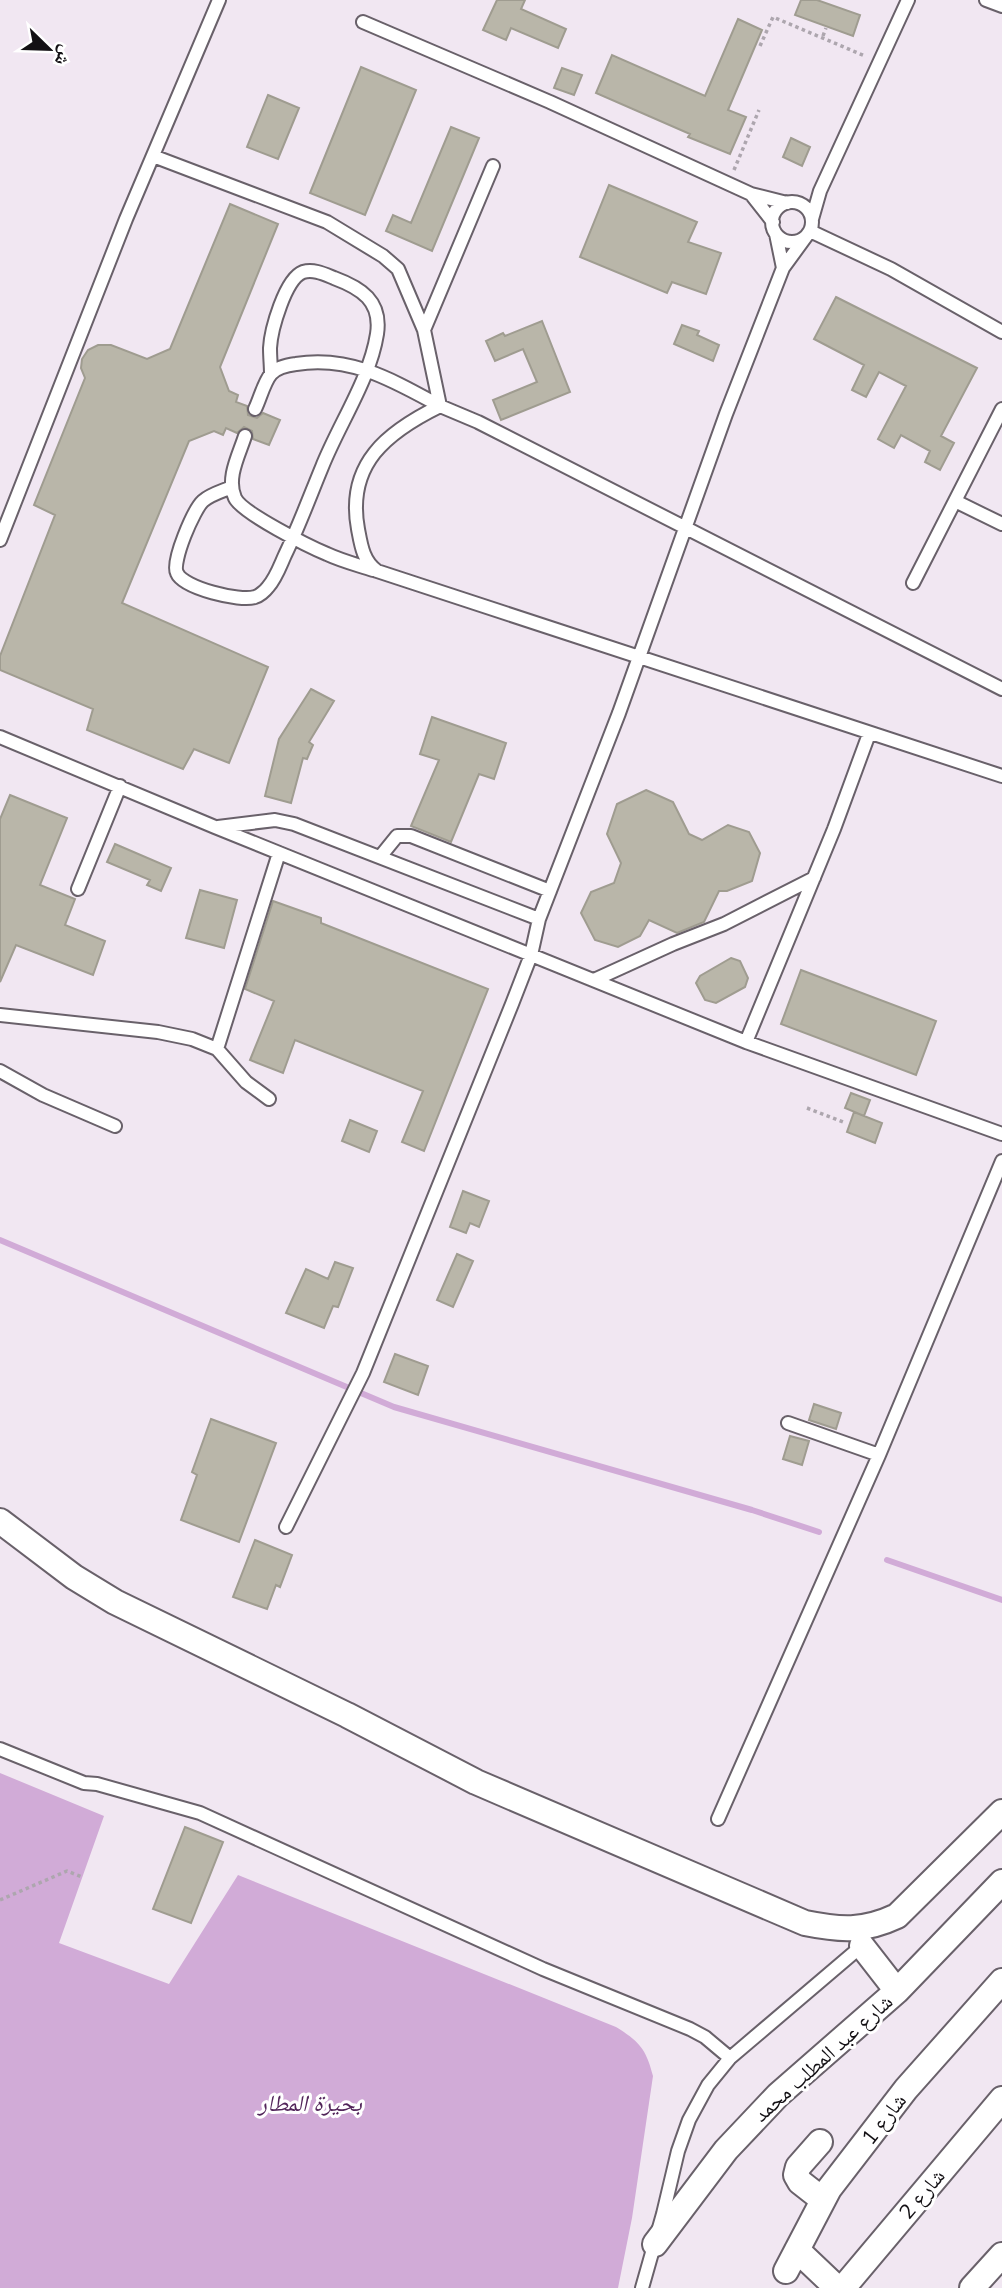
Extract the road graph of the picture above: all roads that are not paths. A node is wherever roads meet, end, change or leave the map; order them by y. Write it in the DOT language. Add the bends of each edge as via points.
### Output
graph roads {
  1 [pos="219,0"];
  2 [pos="908,0"];
  3 [pos="986,0"];
  4 [pos="1002,6"];
  5 [pos="363,22"];
  6 [pos="153,156"];
  7 [pos="493,166"];
  8 [pos="820,191"];
  9 [pos="751,194"];
  10 [pos="793,203"];
  11 [pos="811,225"];
  12 [pos="774,228"];
  13 [pos="782,268"];
  14 [pos="424,330"];
  15 [pos="1002,332"];
  16 [pos="367,369"];
  17 [pos="271,374"];
  18 [pos="440,406"];
  19 [pos="256,409"];
  20 [pos="1002,409"];
  21 [pos="245,436"];
  22 [pos="232,488"];
  23 [pos="955,501"];
  24 [pos="1002,524"];
  25 [pos="686,528"];
  26 [pos="294,537"];
  27 [pos="0,540"];
  28 [pos="377,571"];
  29 [pos="913,583"];
  30 [pos="638,659"];
  31 [pos="1002,689"];
  32 [pos="869,734"];
  33 [pos="1,741"];
  34 [pos="1002,776"];
  35 [pos="120,786"];
  36 [pos="215,827"];
  37 [pos="279,853"];
  38 [pos="380,857"];
  39 [pos="814,878"];
  40 [pos="78,889"];
  41 [pos="550,891"];
  42 [pos="539,919"];
  43 [pos="531,954"];
  44 [pos="594,980"];
  45 [pos="0,1015"];
  46 [pos="746,1042"];
  47 [pos="217,1049"];
  48 [pos="0,1072"];
  49 [pos="269,1099"];
  50 [pos="116,1126"];
  51 [pos="1002,1133"];
  52 [pos="1002,1161"];
  53 [pos="788,1423"];
  54 [pos="879,1455"];
  55 [pos="0,1521"];
  56 [pos="286,1527"];
  57 [pos="0,1749"];
  58 [pos="1002,1812"];
  59 [pos="718,1819"];
  60 [pos="1002,1882"];
  61 [pos="897,1916"];
  62 [pos="862,1946"];
  63 [pos="1002,1980"];
  64 [pos="897,1991"];
  65 [pos="730,2058"];
  66 [pos="1002,2099"];
  67 [pos="820,2142"];
  68 [pos="823,2200"];
  69 [pos="655,2244"];
  70 [pos="1002,2255"];
  71 [pos="642,2288"];
  72 [pos="837,2288"];
  73 [pos="843,2288"];
  74 [pos="972,2288"];
  1 -- 6 [label="lane"];
  2 -- 8 [label="lane"];
  3 -- 4 [label="lane"];
  5 -- 9 [label="lane"];
  6 -- 14 [label="lane" via="327,222 383,256 403,276"];
  6 -- 27 [label="lane"];
  7 -- 14 [label="lane"];
  8 -- 10 [label="lane"];
  8 -- 11 [label="lane"];
  9 -- 10 [label="lane"];
  9 -- 12 [label="lane"];
  10 -- 11 [label="lane" via="810,213"];
  10 -- 12 [label="lane" via="776,210"];
  11 -- 12 [label="lane" via="806,237 794,242"];
  11 -- 13 [label="lane"];
  11 -- 15 [label="lane"];
  12 -- 13 [label="lane"];
  13 -- 25 [label="lane"];
  14 -- 18 [label="lane"];
  16 -- 17 [label="lane" via="304,363"];
  16 -- 17 [label="lane" via="378,332 369,296 317,271 303,272 287,292 270,346"];
  16 -- 18 [label="lane"];
  16 -- 26 [label="lane"];
  17 -- 19 [label="lane"];
  18 -- 25 [label="lane"];
  18 -- 28 [label="lane" via="393,434 362,470 355,516 368,565"];
  20 -- 23 [label="lane"];
  21 -- 22 [label="lane"];
  22 -- 26 [label="lane" via="245,509"];
  22 -- 26 [label="lane" via="206,498 198,507 175,561 182,580 228,597 257,597 268,587"];
  23 -- 24 [label="lane"];
  23 -- 29 [label="lane"];
  25 -- 30 [label="lane"];
  25 -- 31 [label="lane"];
  26 -- 28 [label="lane"];
  28 -- 30 [label="lane"];
  30 -- 32 [label="lane"];
  30 -- 41 [label="lane"];
  32 -- 34 [label="lane"];
  32 -- 39 [label="lane"];
  33 -- 35 [label="lane"];
  35 -- 36 [label="lane"];
  35 -- 40 [label="lane"];
  36 -- 37 [label="lane"];
  36 -- 38 [label="lane" via="275,820"];
  37 -- 43 [label="lane"];
  37 -- 47 [label="lane"];
  38 -- 41 [label="lane" via="397,836 411,836"];
  38 -- 42 [label="lane"];
  39 -- 44 [label="lane" via="724,924"];
  39 -- 46 [label="lane"];
  41 -- 42 [label="lane"];
  42 -- 43 [label="lane"];
  43 -- 44 [label="lane"];
  43 -- 56 [label="lane" via="363,1373"];
  44 -- 46 [label="lane"];
  45 -- 47 [label="lane" via="159,1032"];
  46 -- 51 [label="lane"];
  47 -- 49 [label="lane" via="246,1082"];
  48 -- 50 [label="lane"];
  52 -- 54 [label="lane"];
  53 -- 54 [label="lane"];
  54 -- 59 [label="lane"];
  55 -- 61 [label="street" via="115,1602 475,1782 804,1923 861,1928"];
  57 -- 65 [label="lane" via="84,1783 200,1813 530,1963 673,2021 705,2037"];
  58 -- 61 [label="street"];
  60 -- 64 [label="street, شارع عبد المطلب محمد"];
  61 -- 62 [label="lane"];
  62 -- 64 [label="street"];
  62 -- 65 [label="lane"];
  63 -- 68 [label="street, شارع 1" via="906,2090"];
  64 -- 69 [label="street, شارع عبد المطلب محمد" via="769,2104 726,2150"];
  65 -- 69 [label="lane" via="708,2085 690,2120"];
  66 -- 73 [label="street, شارع 2"];
  67 -- 68 [label="street" via="796,2175"];
  68 -- 72 [label="street, شارع 1" via="792,2261"];
  69 -- 71 [label="lane"];
  70 -- 74 [label="street"];
}
